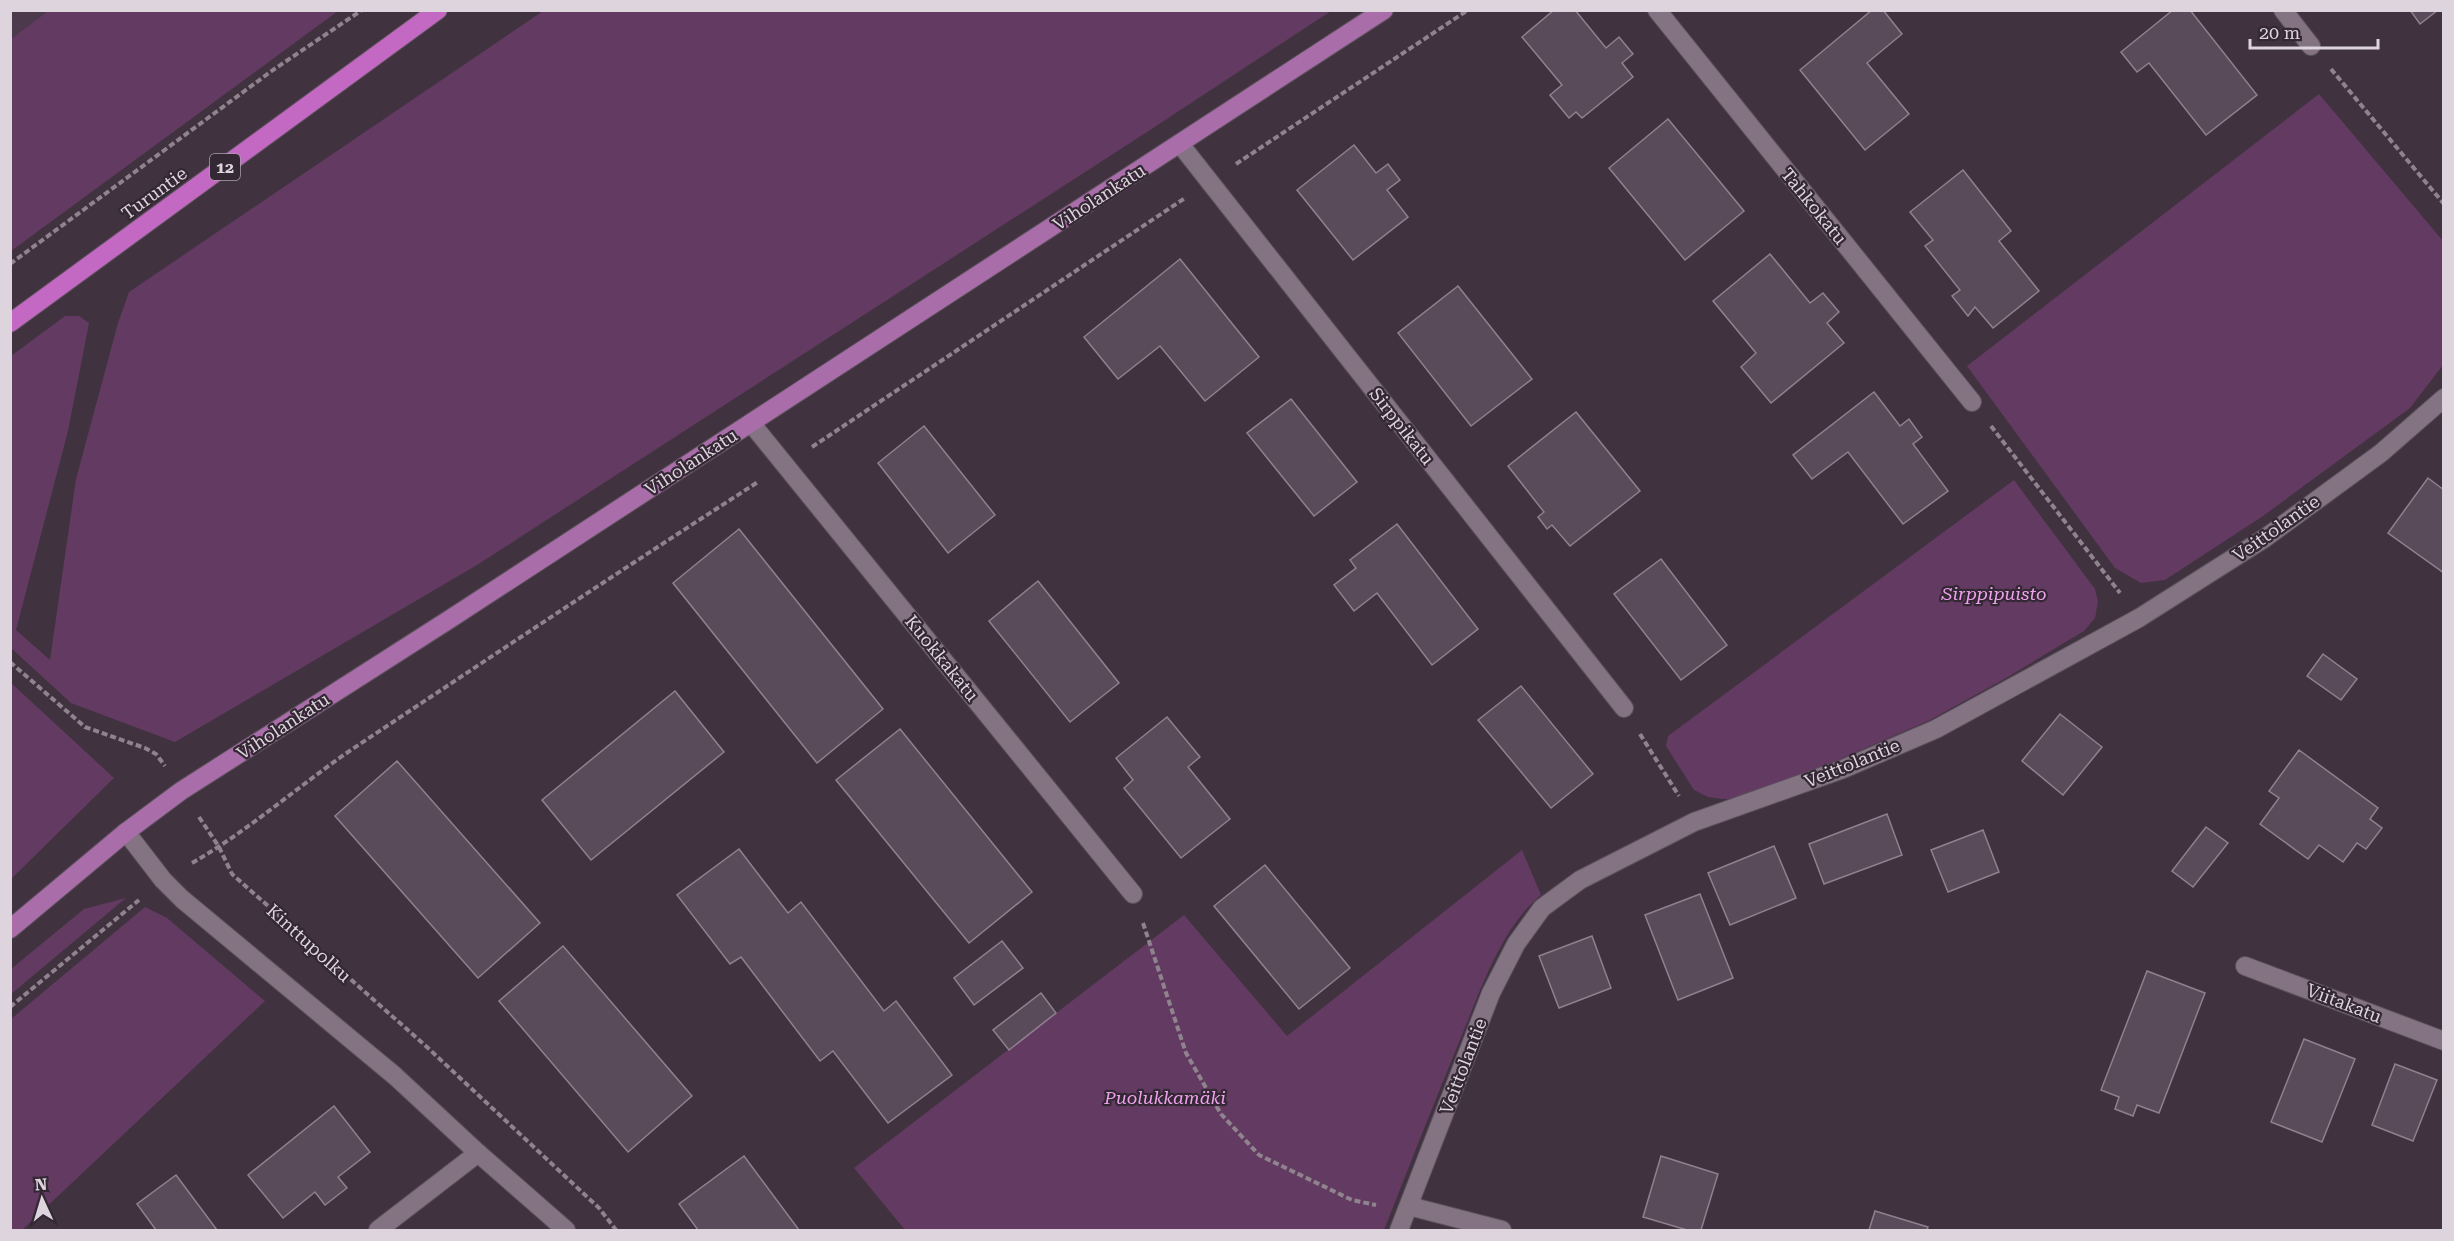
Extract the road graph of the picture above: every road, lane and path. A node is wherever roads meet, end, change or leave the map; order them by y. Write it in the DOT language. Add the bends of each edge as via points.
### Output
graph roads {
  1 [pos="362,10"];
  2 [pos="438,10"];
  3 [pos="1384,10"];
  4 [pos="1468,10"];
  5 [pos="1657,10"];
  6 [pos="2283,10"];
  7 [pos="2311,46"];
  8 [pos="1180,144"];
  9 [pos="1210,182"];
  10 [pos="2444,204"];
  11 [pos="10,264"];
  12 [pos="10,323"];
  13 [pos="2444,398"];
  14 [pos="1972,402"];
  15 [pos="751,423"];
  16 [pos="785,465"];
  17 [pos="2139,618"];
  18 [pos="10,662"];
  19 [pos="1624,708"];
  20 [pos="181,791"];
  21 [pos="1694,822"];
  22 [pos="126,832"];
  23 [pos="219,847"];
  24 [pos="163,880"];
  25 [pos="1132,894"];
  26 [pos="10,929"];
  27 [pos="2245,966"];
  28 [pos="10,1007"];
  29 [pos="2444,1041"];
  30 [pos="478,1154"];
  31 [pos="1408,1209"];
  32 [pos="378,1230"];
  33 [pos="566,1230"];
  34 [pos="616,1230"];
  35 [pos="1399,1230"];
  36 [pos="1502,1230"];
  1 -- 11 [label="path" via="273,70"];
  2 -- 12 [label="highway, Turuntie / 12"];
  3 -- 8 [label="main road, Viholankatu"];
  4 -- 9 [label="path"];
  5 -- 14 [label="street, Tahkokatu"];
  6 -- 7 [label="street"];
  7 -- 10 [label="path"];
  8 -- 9 [label="street, Sirppikatu"];
  8 -- 15 [label="main road, Viholankatu"];
  9 -- 16 [label="path"];
  9 -- 19 [label="street, Sirppikatu"];
  13 -- 17 [label="street, Veittolantie" via="2381,453 2265,538"];
  14 -- 17 [label="path"];
  15 -- 16 [label="street, Kuokkakatu"];
  15 -- 20 [label="main road, Viholankatu"];
  16 -- 23 [label="path" via="332,763"];
  16 -- 25 [label="street, Kuokkakatu"];
  17 -- 21 [label="street, Veittolantie" via="1936,729 1843,769"];
  18 -- 20 [label="path, Kinttupolku" via="84,727 156,754"];
  19 -- 21 [label="path"];
  20 -- 22 [label="main road, Viholankatu"];
  20 -- 23 [label="path, Kinttupolku"];
  21 -- 31 [label="street, Veittolantie" via="1580,880 1542,908 1516,944 1491,993"];
  22 -- 24 [label="street"];
  22 -- 26 [label="main road, Viholankatu"];
  23 -- 24 [label="path"];
  23 -- 34 [label="path, Kinttupolku" via="232,874 428,1048 599,1208"];
  24 -- 28 [label="path"];
  24 -- 30 [label="street" via="395,1076"];
  25 -- 31 [label="path" via="1186,1053 1221,1114 1259,1155 1352,1200"];
  27 -- 29 [label="street, Viitakatu"];
  30 -- 32 [label="street"];
  30 -- 33 [label="street"];
  31 -- 35 [label="street, Veittolantie"];
  31 -- 36 [label="street"];
}
